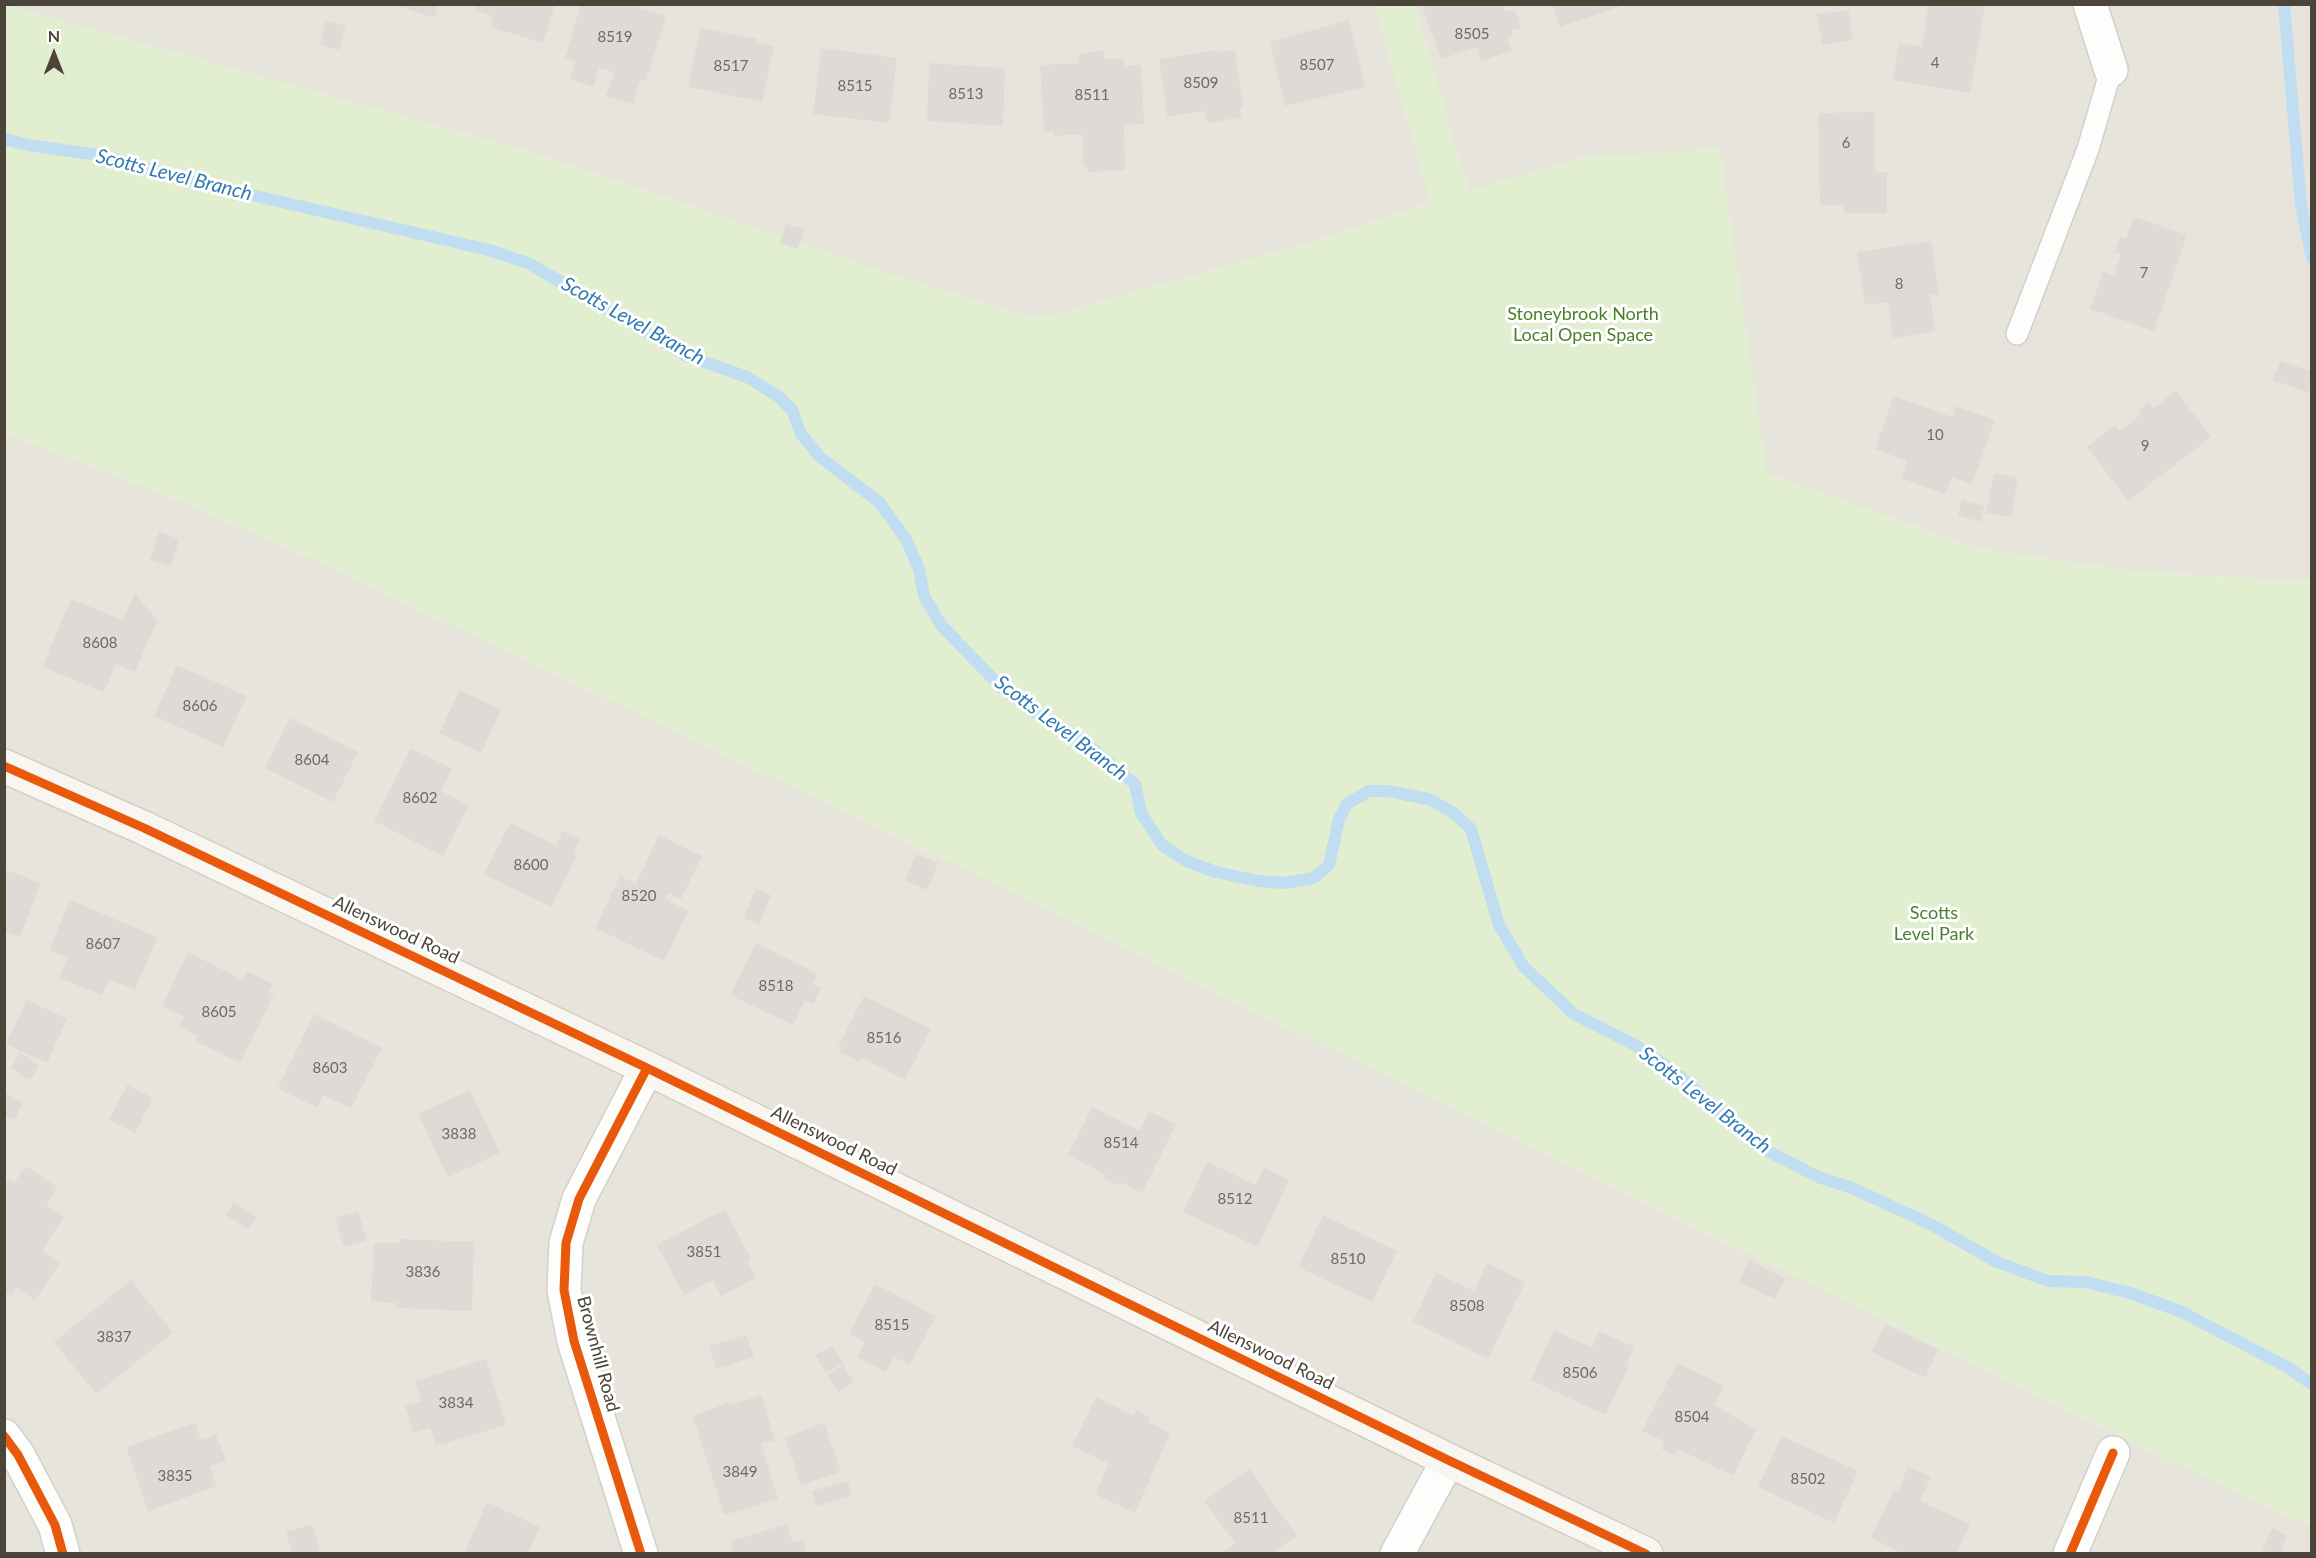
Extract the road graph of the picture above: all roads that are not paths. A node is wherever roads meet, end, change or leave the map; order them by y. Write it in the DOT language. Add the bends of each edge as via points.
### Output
graph roads {
  1 [pos="2090,4"];
  2 [pos="2110,70"];
  3 [pos="2017,334"];
  4 [pos="4,766"];
  5 [pos="647,1068"];
  6 [pos="4,1436"];
  7 [pos="2113,1453"];
  8 [pos="1448,1460"];
  9 [pos="63,1554"];
  10 [pos="641,1554"];
  11 [pos="1397,1554"];
  12 [pos="1646,1554"];
  13 [pos="2070,1554"];
  1 -- 2 [label="street"];
  2 -- 3 [label="lane" via="2088,149"];
  4 -- 5 [label="street, Allenswood Road" via="144,828"];
  5 -- 8 [label="street, Allenswood Road"];
  5 -- 10 [label="street, Brownhill Road" via="579,1199 566,1243 564,1290 574,1341"];
  6 -- 9 [label="street" via="55,1525"];
  7 -- 13 [label="street"];
  8 -- 11 [label="street"];
  8 -- 12 [label="street, Allenswood Road"];
}
